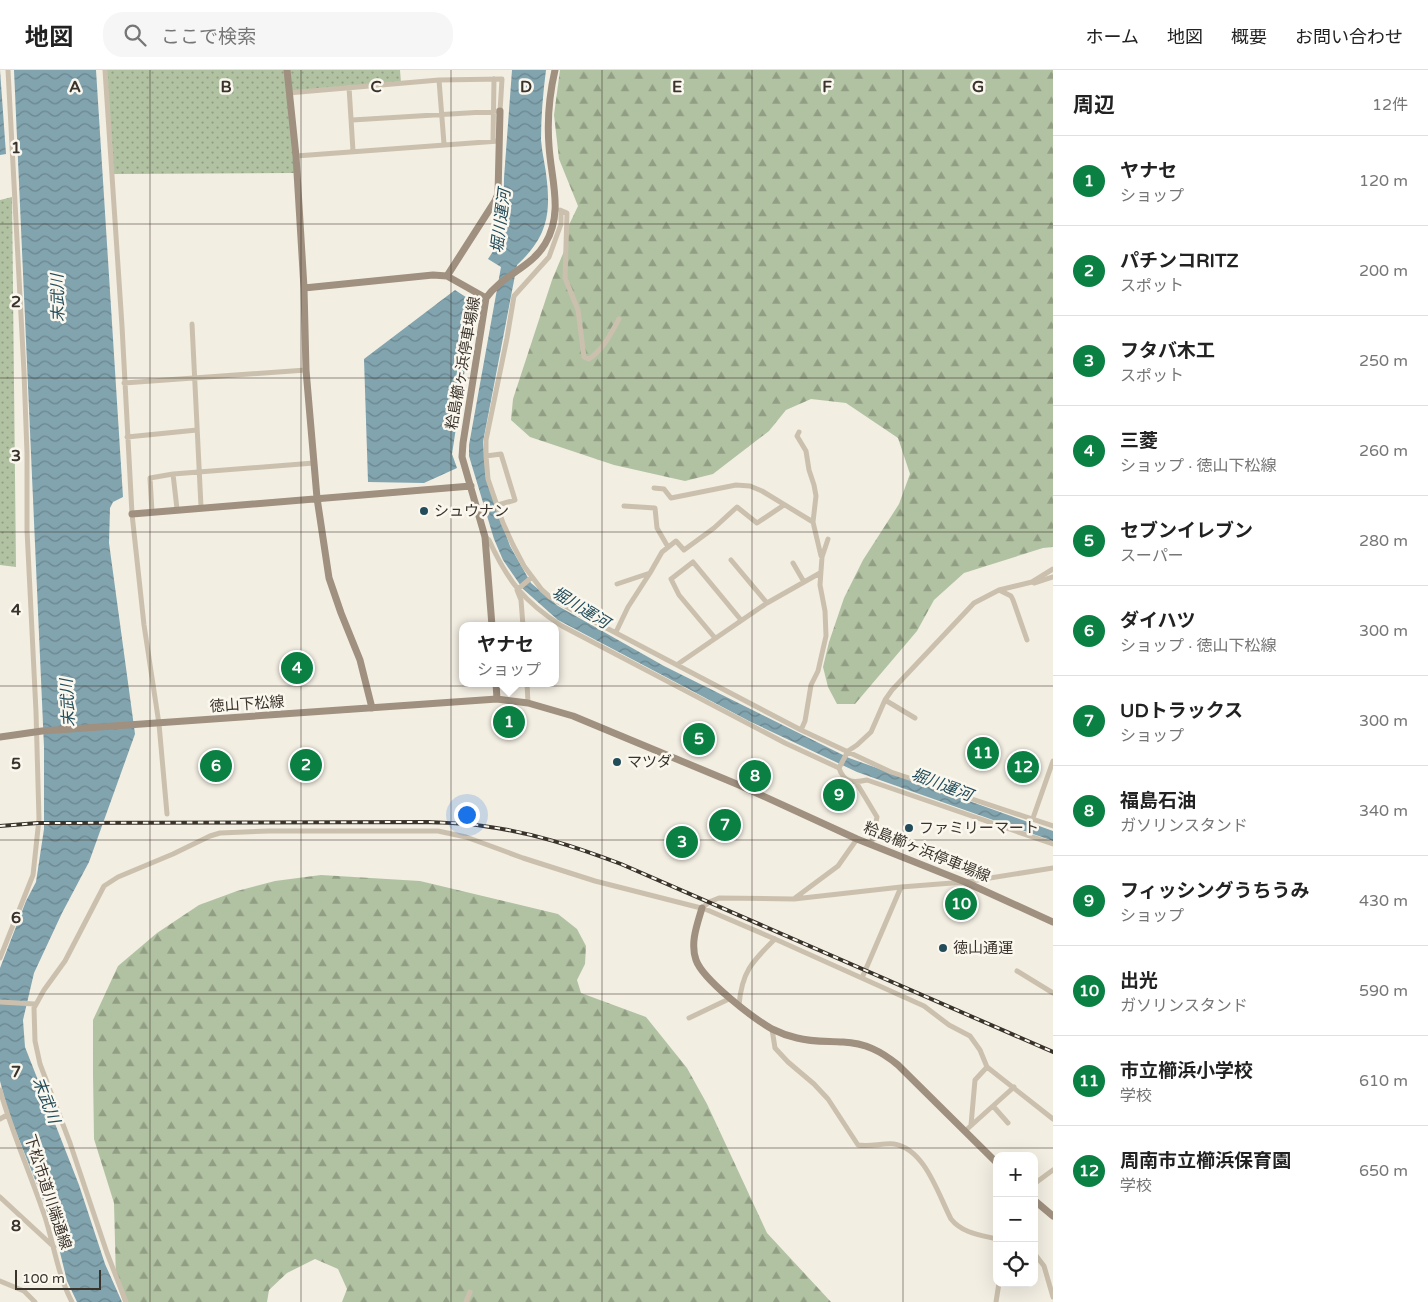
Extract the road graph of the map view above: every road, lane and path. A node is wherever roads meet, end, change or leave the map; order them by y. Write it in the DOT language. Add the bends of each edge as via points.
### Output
graph roads {
  1 [pos="8,70"];
  2 [pos="104,70"];
  3 [pos="287,70"];
  4 [pos="555,70"];
  5 [pos="494,79"];
  6 [pos="439,80"];
  7 [pos="349,87"];
  8 [pos="288,93"];
  9 [pos="497,111"];
  10 [pos="442,114"];
  11 [pos="352,120"];
  12 [pos="496,141"];
  13 [pos="444,144"];
  14 [pos="353,151"];
  15 [pos="296,156"];
  16 [pos="558,209"];
  17 [pos="447,276"];
  18 [pos="304,288"];
  19 [pos="488,295"];
  20 [pos="619,319"];
  21 [pos="192,324"];
  22 [pos="306,370"];
  23 [pos="195,378"];
  24 [pos="124,383"];
  25 [pos="197,430"];
  26 [pos="799,432"];
  27 [pos="126,437"];
  28 [pos="486,456"];
  29 [pos="314,463"];
  30 [pos="199,473"];
  31 [pos="173,474"];
  32 [pos="471,486"];
  33 [pos="654,488"];
  34 [pos="317,498"];
  35 [pos="784,504"];
  36 [pos="498,505"];
  37 [pos="624,506"];
  38 [pos="201,507"];
  39 [pos="177,509"];
  40 [pos="152,512"];
  41 [pos="132,514"];
  42 [pos="813,522"];
  43 [pos="486,537"];
  44 [pos="828,539"];
  45 [pos="668,547"];
  46 [pos="822,557"];
  47 [pos="731,560"];
  48 [pos="793,563"];
  49 [pos="1053,569"];
  50 [pos="650,573"];
  51 [pos="820,573"];
  52 [pos="1053,577"];
  53 [pos="531,578"];
  54 [pos="804,582"];
  55 [pos="1032,582"];
  56 [pos="617,584"];
  57 [pos="518,589"];
  58 [pos="999,590"];
  59 [pos="767,603"];
  60 [pos="741,620"];
  61 [pos="492,622"];
  62 [pos="523,622"];
  63 [pos="556,622"];
  64 [pos="559,624"];
  65 [pos="616,632"];
  66 [pos="715,638"];
  67 [pos="1027,640"];
  68 [pos="678,664"];
  69 [pos="496,687"];
  70 [pos="527,687"];
  71 [pos="497,700"];
  72 [pos="885,700"];
  73 [pos="528,703"];
  74 [pos="372,708"];
  75 [pos="915,718"];
  76 [pos="159,724"];
  77 [pos="801,730"];
  78 [pos="39,731"];
  79 [pos="0,737"];
  80 [pos="847,752"];
  81 [pos="1053,761"];
  82 [pos="840,767"];
  83 [pos="856,782"];
  84 [pos="167,814"];
  85 [pos="1033,818"];
  86 [pos="1053,826"];
  87 [pos="856,839"];
  88 [pos="871,844"];
  89 [pos="1053,844"];
  90 [pos="1053,868"];
  91 [pos="964,882"];
  92 [pos="901,886"];
  93 [pos="794,899"];
  94 [pos="702,908"];
  95 [pos="1053,922"];
  96 [pos="775,938"];
  97 [pos="0,958"];
  98 [pos="1017,972"];
  99 [pos="862,978"];
  100 [pos="1053,993"];
  101 [pos="731,998"];
  102 [pos="0,1002"];
  103 [pos="35,1004"];
  104 [pos="739,1005"];
  105 [pos="689,1018"];
  106 [pos="772,1029"];
  107 [pos="987,1067"];
  108 [pos="1014,1087"];
  109 [pos="0,1090"];
  110 [pos="993,1106"];
  111 [pos="7,1115"];
  112 [pos="0,1119"];
  113 [pos="1053,1119"];
  114 [pos="1008,1123"];
  115 [pos="968,1128"];
  116 [pos="993,1158"];
  117 [pos="1053,1170"];
  118 [pos="1038,1181"];
  119 [pos="0,1197"];
  120 [pos="1038,1203"];
  121 [pos="1053,1216"];
  122 [pos="993,1238"];
  123 [pos="54,1247"];
  124 [pos="1038,1258"];
  125 [pos="0,1281"];
  126 [pos="998,1287"];
  127 [pos="470,1292"];
  128 [pos="1053,1297"];
  129 [pos="35,1302"];
  130 [pos="72,1302"];
  131 [pos="126,1302"];
  132 [pos="466,1302"];
  133 [pos="996,1302"];
  1 -- 78 [label="street" via="24,372 27,530"];
  2 -- 24 [label="street"];
  3 -- 8 [label="street"];
  4 -- 16 [label="street, 粭島櫛ヶ浜停車場線" via="549,99 548,136"];
  5 -- 6 [label="street"];
  5 -- 9 [label="street"];
  5 -- 9 [label="street" via="502,79"];
  6 -- 7 [label="street"];
  6 -- 10 [label="street"];
  7 -- 8 [label="street"];
  7 -- 11 [label="street"];
  8 -- 15 [label="street"];
  9 -- 10 [label="street"];
  9 -- 12 [label="street"];
  10 -- 11 [label="street"];
  10 -- 13 [label="street"];
  11 -- 14 [label="street"];
  12 -- 13 [label="street"];
  12 -- 17 [label="street" via="498,194"];
  13 -- 14 [label="street"];
  14 -- 15 [label="street"];
  15 -- 18 [label="street"];
  16 -- 19 [label="street, 粭島櫛ヶ浜停車場線" via="552,232 539,254"];
  16 -- 20 [label="street" via="568,213 565,278 578,310 584,358 589,359 599,351"];
  16 -- 28 [label="street" via="561,224 549,257 514,296 486,440"];
  17 -- 18 [label="street"];
  17 -- 19 [label="street"];
  18 -- 22 [label="street"];
  19 -- 32 [label="street, 粭島櫛ヶ浜停車場線" via="463,443 462,457"];
  21 -- 23 [label="street"];
  22 -- 23 [label="street"];
  22 -- 29 [label="street"];
  23 -- 24 [label="street"];
  23 -- 25 [label="street"];
  24 -- 27 [label="street"];
  25 -- 27 [label="street"];
  25 -- 30 [label="street"];
  26 -- 42 [label="street" via="797,436 806,451 816,496"];
  27 -- 41 [label="street"];
  28 -- 36 [label="street" via="488,479"];
  28 -- 36 [label="street" via="501,454 515,500"];
  29 -- 30 [label="street"];
  29 -- 34 [label="street"];
  30 -- 31 [label="street"];
  30 -- 38 [label="street"];
  31 -- 39 [label="street"];
  31 -- 40 [label="street" via="150,478"];
  32 -- 34 [label="street"];
  32 -- 43 [label="street, 粭島櫛ヶ浜停車場線"];
  33 -- 35 [label="street" via="664,490 671,498 736,485 750,486"];
  34 -- 38 [label="street"];
  34 -- 74 [label="street" via="329,578 360,660"];
  35 -- 42 [label="street"];
  35 -- 45 [label="street" via="757,523 737,507 684,550 676,541"];
  36 -- 53 [label="street" via="503,523"];
  37 -- 45 [label="street" via="656,508 657,528"];
  38 -- 39 [label="street"];
  39 -- 40 [label="street"];
  40 -- 41 [label="street"];
  41 -- 76 [label="street"];
  42 -- 46 [label="street"];
  43 -- 57 [label="street"];
  43 -- 61 [label="street, 粭島櫛ヶ浜停車場線"];
  44 -- 46 [label="street"];
  45 -- 50 [label="street"];
  46 -- 51 [label="street"];
  47 -- 59 [label="street"];
  48 -- 54 [label="street"];
  49 -- 55 [label="street"];
  50 -- 56 [label="street"];
  50 -- 65 [label="street" via="628,606"];
  51 -- 54 [label="street"];
  51 -- 77 [label="street" via="826,636"];
  52 -- 55 [label="street"];
  53 -- 57 [label="street"];
  53 -- 65 [label="street" via="550,597"];
  54 -- 59 [label="street"];
  55 -- 58 [label="street"];
  57 -- 62 [label="street"];
  57 -- 63 [label="street"];
  58 -- 67 [label="street" via="1011,596"];
  58 -- 72 [label="street" via="974,603"];
  59 -- 60 [label="street"];
  60 -- 66 [label="street"];
  60 -- 66 [label="street" via="693,562 671,579 679,595"];
  64 -- 82 [label="street" via="785,743"];
  65 -- 68 [label="street"];
  66 -- 68 [label="street"];
  68 -- 77 [label="street"];
  69 -- 71 [label="street"];
  70 -- 73 [label="street"];
  71 -- 73 [label="street, 粭島櫛ヶ浜停車場線"];
  71 -- 74 [label="street, 徳山下松線"];
  72 -- 75 [label="street"];
  72 -- 80 [label="street" via="871,732"];
  73 -- 87 [label="street, 粭島櫛ヶ浜停車場線" via="573,716 739,785"];
  74 -- 76 [label="street, 徳山下松線"];
  76 -- 78 [label="street, 徳山下松線"];
  76 -- 84 [label="street"];
  77 -- 80 [label="street"];
  78 -- 79 [label="street, 徳山下松線"];
  78 -- 97 [label="street" via="39,820 35,862"];
  80 -- 82 [label="street"];
  80 -- 85 [label="street" via="891,772"];
  81 -- 85 [label="street"];
  82 -- 83 [label="street" via="847,781"];
  83 -- 88 [label="street" via="877,817"];
  83 -- 89 [label="street" via="867,780"];
  85 -- 86 [label="street"];
  87 -- 88 [label="street, 粭島櫛ヶ浜停車場線"];
  87 -- 93 [label="street" via="838,866"];
  88 -- 91 [label="street, 粭島櫛ヶ浜停車場線"];
  90 -- 91 [label="street"];
  91 -- 92 [label="street"];
  91 -- 95 [label="street, 粭島櫛ヶ浜停車場線"];
  92 -- 93 [label="street"];
  92 -- 99 [label="street"];
  93 -- 94 [label="street" via="719,898"];
  94 -- 96 [label="street"];
  94 -- 101 [label="street" via="695,930 696,960 706,977"];
  94 -- 103 [label="street" via="596,881 466,837 438,831 220,833 104,886 64,961"];
  96 -- 99 [label="street"];
  96 -- 104 [label="street" via="745,974"];
  98 -- 100 [label="street"];
  99 -- 107 [label="street" via="924,1006 970,1036"];
  101 -- 104 [label="street"];
  101 -- 105 [label="street"];
  102 -- 103 [label="street"];
  103 -- 131 [label="street" via="35,1042 40,1064"];
  104 -- 106 [label="street"];
  106 -- 115 [label="street" via="798,1039 874,1048 898,1065"];
  106 -- 122 [label="street" via="774,1048 828,1099 858,1145 892,1144 908,1149 923,1163 956,1226"];
  107 -- 108 [label="street"];
  107 -- 115 [label="street" via="975,1080"];
  108 -- 110 [label="street"];
  108 -- 113 [label="street"];
  109 -- 111 [label="street, 下松市道川端通線"];
  110 -- 114 [label="street"];
  110 -- 115 [label="street"];
  111 -- 112 [label="street"];
  111 -- 123 [label="street, 下松市道川端通線"];
  115 -- 116 [label="street"];
  117 -- 118 [label="street"];
  119 -- 123 [label="street"];
  120 -- 121 [label="street"];
  123 -- 130 [label="street, 下松市道川端通線"];
  124 -- 128 [label="street" via="1044,1266"];
  125 -- 129 [label="street" via="24,1291"];
  126 -- 133 [label="street"];
  127 -- 132 [label="street"];
}
